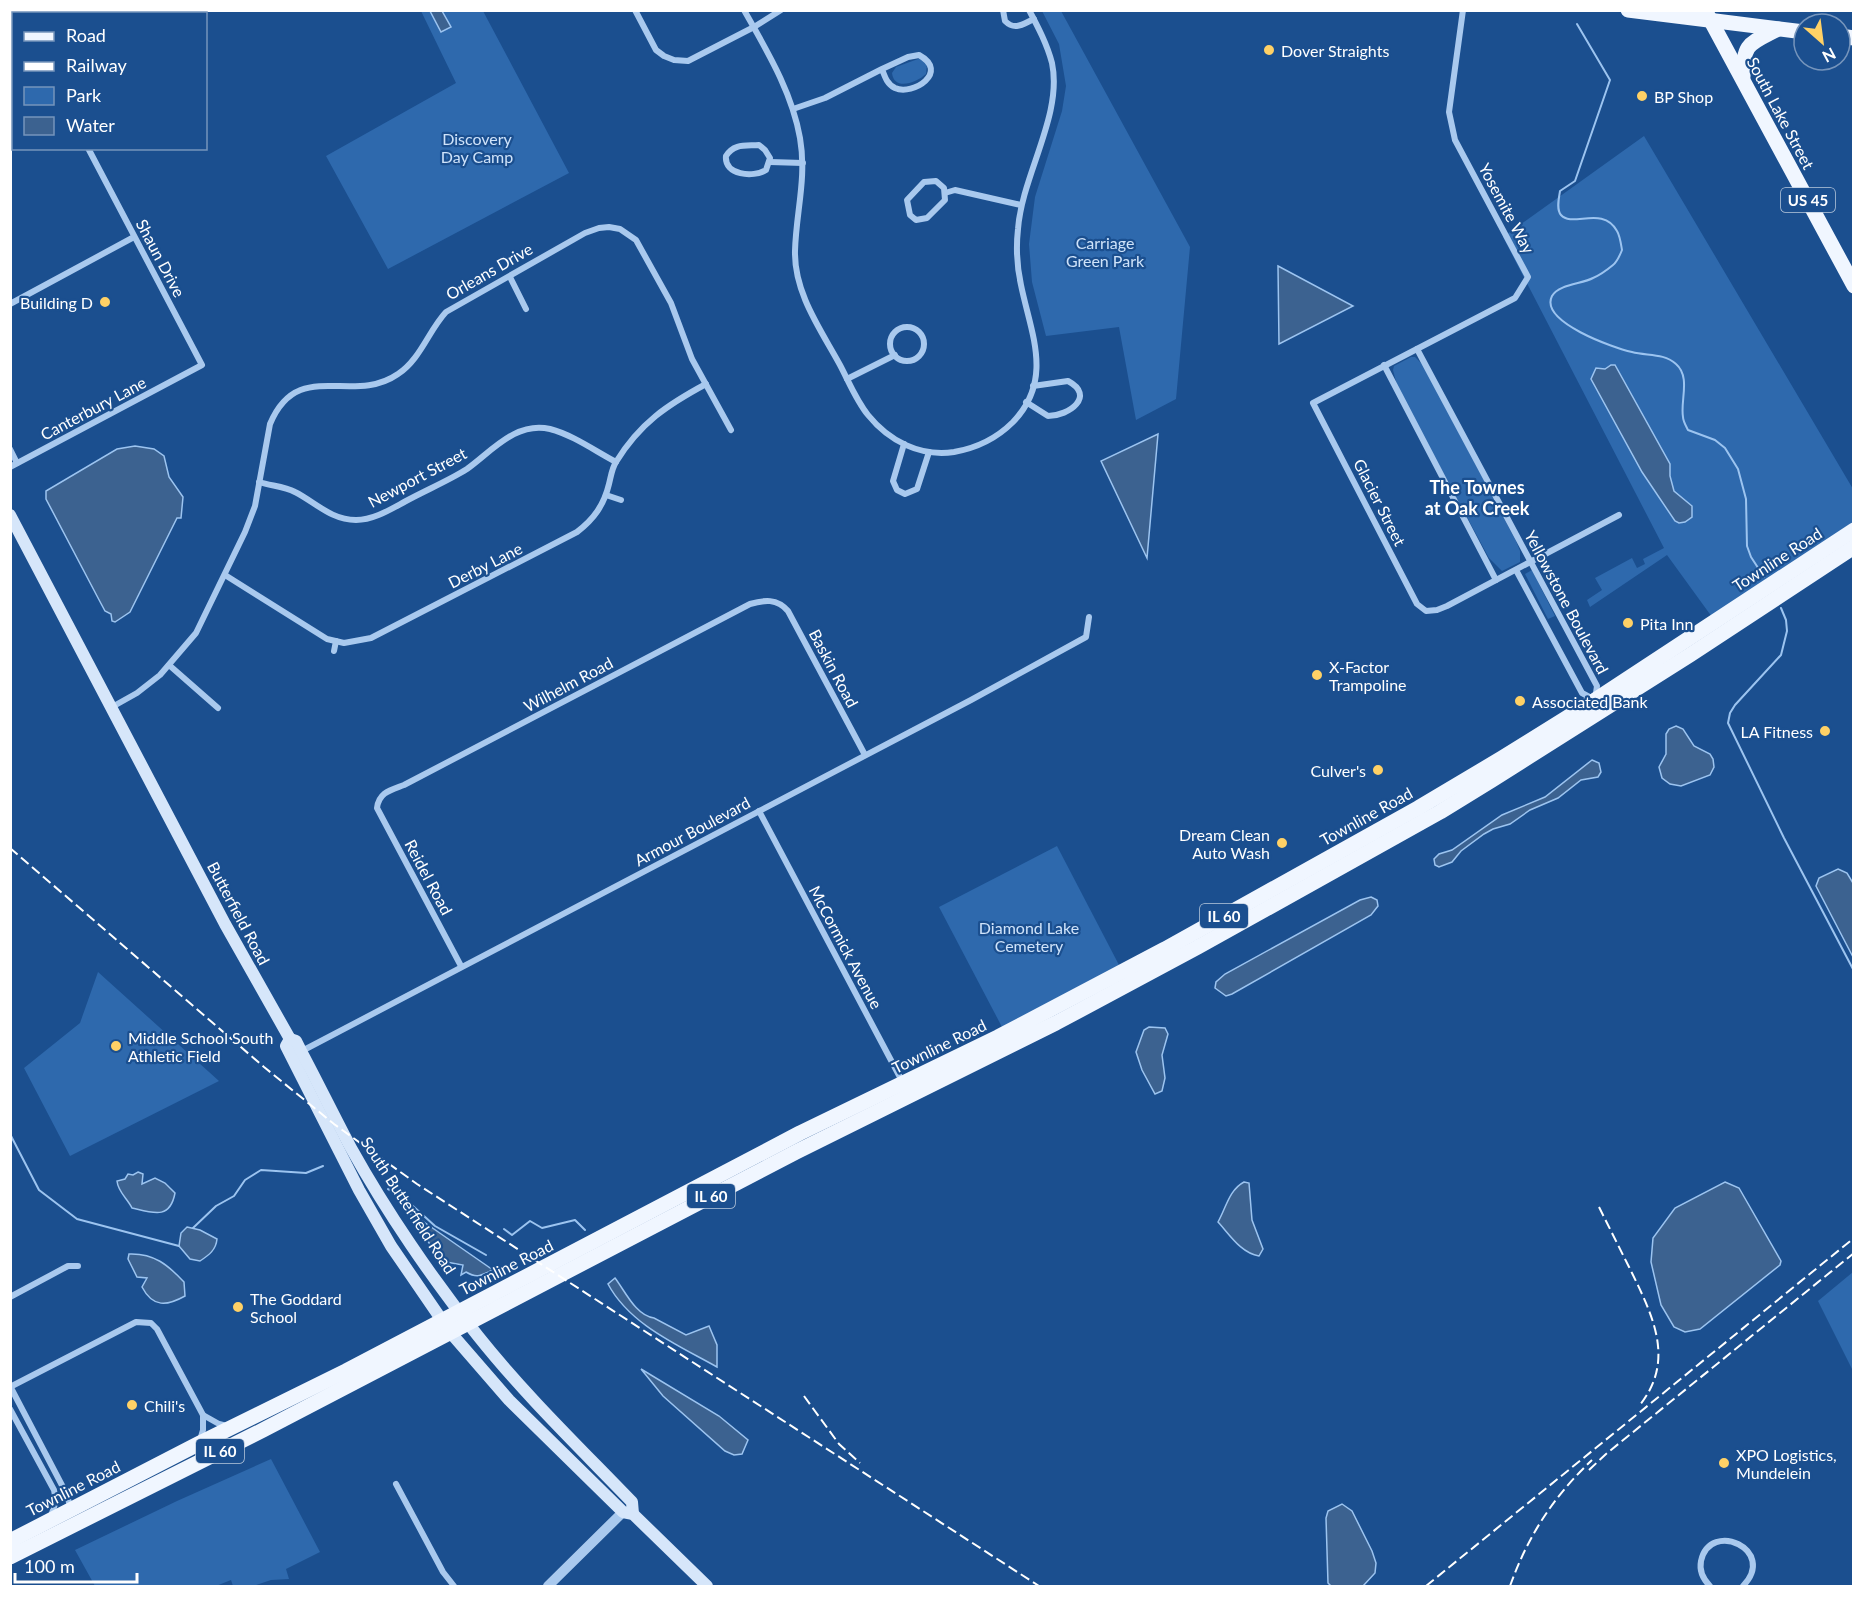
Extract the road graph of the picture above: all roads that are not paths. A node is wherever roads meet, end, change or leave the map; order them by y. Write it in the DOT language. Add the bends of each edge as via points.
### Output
graph roads {
  1 [pos="635,10"];
  2 [pos="744,10"];
  3 [pos="781,10"];
  4 [pos="1003,10"];
  5 [pos="1029,10"];
  6 [pos="1463,10"];
  7 [pos="1639,11"];
  8 [pos="1708,16"];
  9 [pos="1034,19"];
  10 [pos="754,27"];
  11 [pos="1778,29"];
  12 [pos="1792,31"];
  13 [pos="882,69"];
  14 [pos="1743,81"];
  15 [pos="793,108"];
  16 [pos="89,150"];
  17 [pos="770,162"];
  18 [pos="803,163"];
  19 [pos="945,193"];
  20 [pos="1021,205"];
  21 [pos="135,237"];
  22 [pos="510,277"];
  23 [pos="1854,286"];
  24 [pos="10,304"];
  25 [pos="526,309"];
  26 [pos="1417,348"];
  27 [pos="895,355"];
  28 [pos="1384,365"];
  29 [pos="188,372"];
  30 [pos="847,379"];
  31 [pos="706,384"];
  32 [pos="1033,386"];
  33 [pos="1026,402"];
  34 [pos="1313,403"];
  35 [pos="730,430"];
  36 [pos="904,444"];
  37 [pos="10,449"];
  38 [pos="929,452"];
  39 [pos="616,462"];
  40 [pos="17,463"];
  41 [pos="10,467"];
  42 [pos="260,482"];
  43 [pos="606,495"];
  44 [pos="621,500"];
  45 [pos="10,514"];
  46 [pos="1619,515"];
  47 [pos="1854,530"];
  48 [pos="1854,547"];
  49 [pos="1531,562"];
  50 [pos="1516,570"];
  51 [pos="225,575"];
  52 [pos="1496,580"];
  53 [pos="772,602"];
  54 [pos="1089,617"];
  55 [pos="336,641"];
  56 [pos="334,651"];
  57 [pos="169,665"];
  58 [pos="1595,700"];
  59 [pos="111,707"];
  60 [pos="218,708"];
  61 [pos="865,755"];
  62 [pos="379,799"];
  63 [pos="759,811"];
  64 [pos="461,966"];
  65 [pos="296,1054"];
  66 [pos="906,1089"];
  67 [pos="78,1266"];
  68 [pos="10,1297"];
  69 [pos="464,1317"];
  70 [pos="446,1326"];
  71 [pos="11,1387"];
  72 [pos="10,1409"];
  73 [pos="203,1415"];
  74 [pos="236,1425"];
  75 [pos="198,1444"];
  76 [pos="396,1484"];
  77 [pos="65,1491"];
  78 [pos="91,1500"];
  79 [pos="72,1509"];
  80 [pos="628,1513"];
  81 [pos="55,1526"];
  82 [pos="10,1541"];
  83 [pos="10,1557"];
  84 [pos="454,1587"];
  85 [pos="548,1587"];
  86 [pos="707,1587"];
  87 [pos="1710,1587"];
  88 [pos="1743,1587"];
  1 -- 10 [label="street" via="656,50 674,60 696,58"];
  2 -- 10 [label="street"];
  3 -- 10 [label="street"];
  4 -- 9 [label="street" via="1005,21 1011,26"];
  5 -- 9 [label="street"];
  6 -- 26 [label="street, Yosemite Way" via="1449,112 1451,126 1528,277 1515,298"];
  7 -- 8 [label="main road"];
  8 -- 11 [label="main road"];
  8 -- 14 [label="main road, South Lake Street / US 45"];
  9 -- 20 [label="street" via="1052,64 1053,89 1050,113"];
  10 -- 15 [label="street"];
  11 -- 12 [label="main road"];
  11 -- 14 [label="main road" via="1747,48"];
  13 -- 13 [label="street" via="919,55 928,60 932,74 926,81 903,90 887,82"];
  13 -- 15 [label="street" via="825,98"];
  14 -- 23 [label="main road, South Lake Street / US 45"];
  15 -- 18 [label="street"];
  16 -- 21 [label="street, Shaun Drive"];
  17 -- 17 [label="street" via="758,174 732,171 726,160 735,146 759,145 768,153"];
  17 -- 18 [label="street"];
  18 -- 30 [label="street" via="795,249 797,274 806,301"];
  19 -- 19 [label="street" via="945,200 927,218 916,219 910,214 907,200 924,182 936,181"];
  19 -- 20 [label="street" via="955,190"];
  20 -- 32 [label="street" via="1017,254 1036,347"];
  21 -- 24 [label="street"];
  21 -- 29 [label="street, Shaun Drive" via="202,365"];
  22 -- 25 [label="street"];
  22 -- 31 [label="street, Orleans Drive" via="599,228 609,227 628,234 644,252 671,303 687,348"];
  22 -- 42 [label="street, Orleans Drive" via="446,312 409,365 387,381 365,386 316,386 296,391 287,398 270,424"];
  26 -- 28 [label="street, Yosemite Way"];
  26 -- 49 [label="street, Yellowstone Boulevard"];
  27 -- 27 [label="street" via="890,343 895,333 904,327 920,332 924,348 918,357 908,361"];
  27 -- 30 [label="street"];
  28 -- 34 [label="street, Yosemite Way"];
  28 -- 52 [label="street"];
  29 -- 40 [label="street, Canterbury Lane"];
  30 -- 36 [label="street" via="879,428"];
  31 -- 35 [label="street, Orleans Drive"];
  31 -- 39 [label="street, Derby Lane" via="655,414"];
  32 -- 33 [label="street"];
  32 -- 33 [label="street" via="1068,381 1077,387 1078,403 1071,411 1048,416"];
  33 -- 38 [label="street" via="1005,430 976,447"];
  34 -- 52 [label="street, Glacier Street" via="1417,604 1426,611 1437,610"];
  36 -- 38 [label="street"];
  36 -- 38 [label="street" via="894,481 901,492 910,494 917,489"];
  37 -- 40 [label="street"];
  39 -- 42 [label="street, Newport Street" via="562,433 541,428 521,431 466,470 386,512 358,520 334,516 295,492"];
  39 -- 43 [label="street, Derby Lane"];
  40 -- 41 [label="street, Canterbury Lane"];
  42 -- 51 [label="street, Orleans Drive" via="255,506"];
  43 -- 44 [label="street"];
  43 -- 55 [label="street, Derby Lane" via="600,510 577,532 385,632 358,641"];
  45 -- 59 [label="main road, Butterfield Road"];
  46 -- 49 [label="street"];
  47 -- 58 [label="main road, Townline Road / IL 60"];
  48 -- 66 [label="main road, Townline Road / IL 60" via="1440,812 1094,1003"];
  49 -- 50 [label="street"];
  49 -- 58 [label="street, Yellowstone Boulevard" via="1597,686"];
  50 -- 52 [label="street"];
  50 -- 58 [label="street, Yellowstone Boulevard" via="1582,693"];
  51 -- 55 [label="street"];
  51 -- 57 [label="street, Orleans Drive" via="196,633"];
  53 -- 61 [label="street, Baskin Road" via="788,611"];
  53 -- 62 [label="street, Wilhelm Road" via="750,604"];
  54 -- 61 [label="street, Armour Boulevard" via="1086,637"];
  55 -- 56 [label="street"];
  57 -- 59 [label="street, Orleans Drive" via="137,693"];
  57 -- 60 [label="street"];
  58 -- 66 [label="main road, Townline Road / IL 60" via="1418,808"];
  59 -- 65 [label="main road, Butterfield Road" via="290,1039 286,1046"];
  61 -- 63 [label="street, Armour Boulevard"];
  62 -- 64 [label="street, Reidel Road" via="383,820"];
  63 -- 64 [label="street, Armour Boulevard"];
  63 -- 66 [label="street, McCormick Avenue"];
  64 -- 65 [label="street, Armour Boulevard"];
  65 -- 69 [label="main road, South Butterfield Road" via="400,1226"];
  65 -- 70 [label="main road, Butterfield Road" via="359,1190 391,1246"];
  66 -- 69 [label="main road, Townline Road / IL 60"];
  67 -- 68 [label="street" via="69,1266"];
  69 -- 70 [label="main road, Townline Road / IL 60"];
  69 -- 80 [label="main road, South Butterfield Road" via="547,1413 632,1502"];
  70 -- 74 [label="main road, Townline Road / IL 60"];
  70 -- 80 [label="main road, South Butterfield Road" via="509,1400"];
  70 -- 81 [label="main road, Townline Road / IL 60"];
  71 -- 73 [label="street" via="136,1322 151,1323"];
  71 -- 77 [label="street"];
  72 -- 81 [label="street" via="54,1490"];
  73 -- 74 [label="street" via="219,1424"];
  73 -- 75 [label="street"];
  74 -- 75 [label="main road, Townline Road / IL 60"];
  75 -- 78 [label="main road, Townline Road / IL 60"];
  76 -- 84 [label="street" via="442,1572"];
  77 -- 78 [label="street" via="74,1498"];
  77 -- 79 [label="street"];
  78 -- 79 [label="main road, Townline Road / IL 60"];
  79 -- 81 [label="main road, Townline Road / IL 60"];
  80 -- 85 [label="street"];
  80 -- 86 [label="main road, South Butterfield Road"];
  81 -- 82 [label="main road, Townline Road / IL 60"];
  81 -- 83 [label="main road, Townline Road / IL 60"];
  87 -- 88 [label="street" via="1702,1576 1704,1552 1714,1544 1731,1541 1744,1548 1752,1563"];
}
